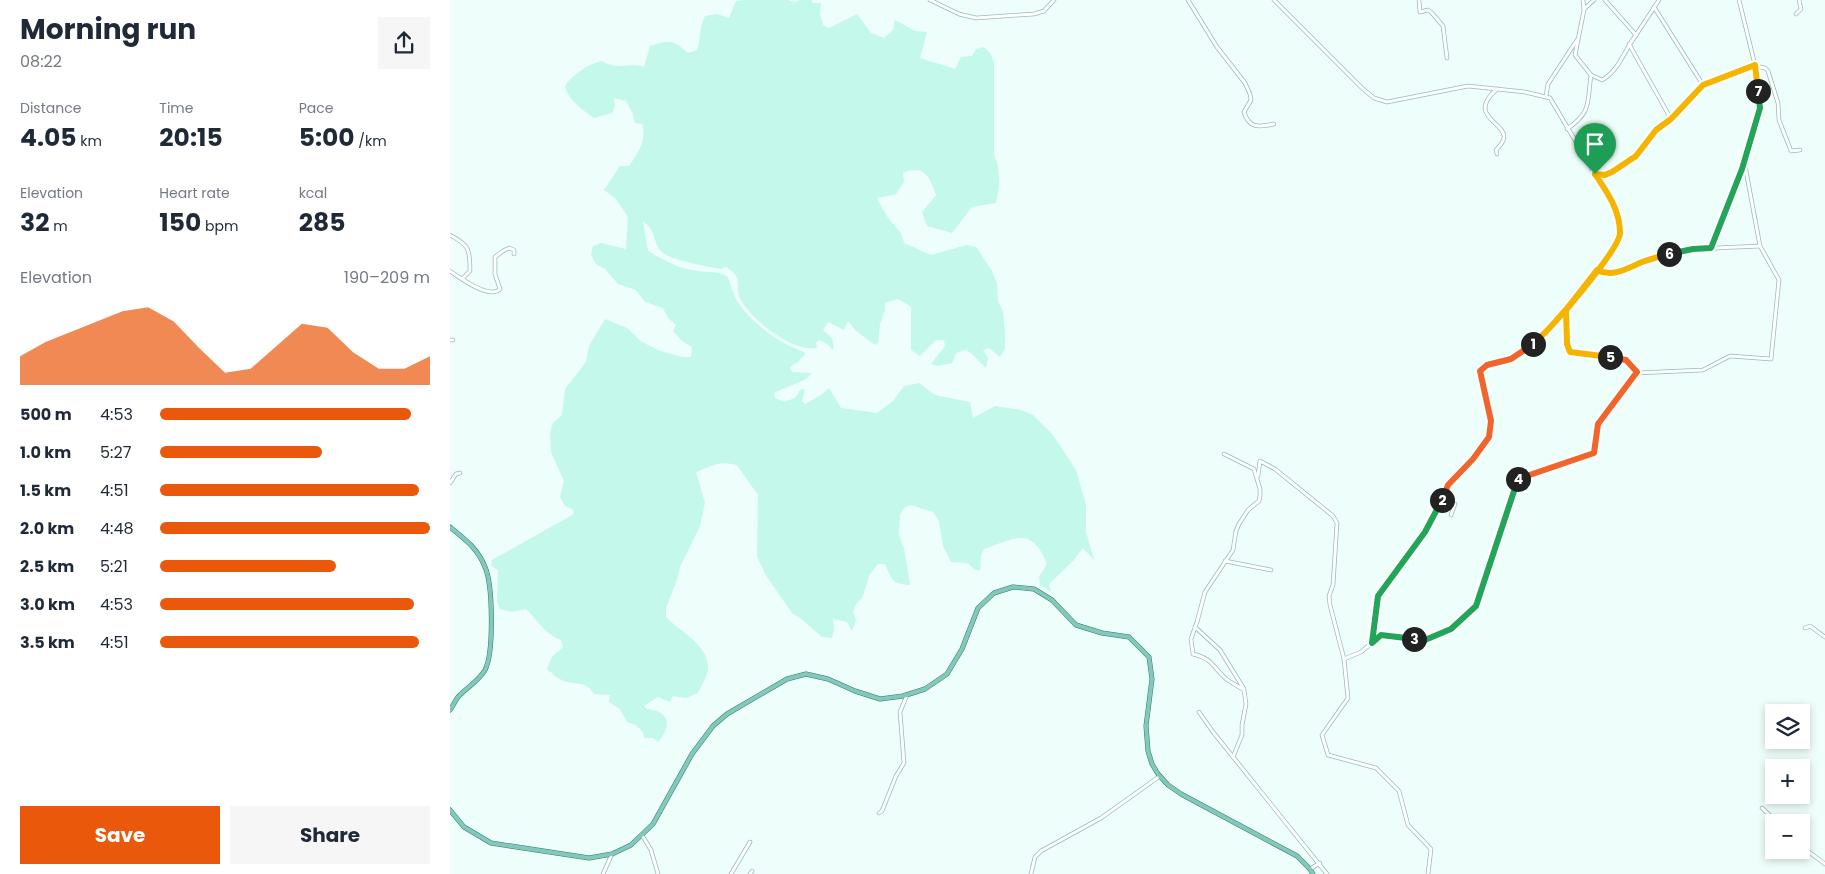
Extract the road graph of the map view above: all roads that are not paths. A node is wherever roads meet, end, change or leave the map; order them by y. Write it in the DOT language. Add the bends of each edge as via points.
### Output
graph roads {
  1 [pos="930,0"];
  2 [pos="1054,0"];
  3 [pos="1188,0"];
  4 [pos="1274,0"];
  5 [pos="1419,0"];
  6 [pos="1584,0"];
  7 [pos="1594,0"];
  8 [pos="1605,0"];
  9 [pos="1659,0"];
  10 [pos="1739,0"];
  11 [pos="1799,0"];
  12 [pos="1654,7"];
  13 [pos="1584,10"];
  14 [pos="1796,14"];
  15 [pos="1636,35"];
  16 [pos="1577,40"];
  17 [pos="1629,44"];
  18 [pos="1447,58"];
  19 [pos="1755,65"];
  20 [pos="1591,76"];
  21 [pos="1703,85"];
  22 [pos="1497,88"];
  23 [pos="1546,96"];
  24 [pos="1671,119"];
  25 [pos="1274,124"];
  26 [pos="1567,129"];
  27 [pos="1800,150"];
  28 [pos="1496,154"];
  29 [pos="1744,160"];
  30 [pos="1595,174"];
  31 [pos="450,234"];
  32 [pos="1760,246"];
  33 [pos="1711,248"];
  34 [pos="514,254"];
  35 [pos="1597,270"];
  36 [pos="450,271"];
  37 [pos="462,279"];
  38 [pos="1566,310"];
  39 [pos="1637,372"];
  40 [pos="1224,454"];
  41 [pos="460,473"];
  42 [pos="1258,479"];
  43 [pos="450,483"];
  44 [pos="1437,508"];
  45 [pos="1451,515"];
  46 [pos="450,528"];
  47 [pos="1226,561"];
  48 [pos="1271,570"];
  49 [pos="1197,622"];
  50 [pos="1195,627"];
  51 [pos="1805,628"];
  52 [pos="1200,631"];
  53 [pos="1825,637"];
  54 [pos="1372,643"];
  55 [pos="1344,658"];
  56 [pos="1244,690"];
  57 [pos="907,694"];
  58 [pos="450,710"];
  59 [pos="1199,712"];
  60 [pos="1233,757"];
  61 [pos="1160,776"];
  62 [pos="1762,808"];
  63 [pos="450,810"];
  64 [pos="879,813"];
  65 [pos="1768,814"];
  66 [pos="642,835"];
  67 [pos="750,842"];
  68 [pos="1810,853"];
  69 [pos="612,854"];
  70 [pos="1320,863"];
  71 [pos="1825,864"];
  72 [pos="1310,869"];
  73 [pos="603,874"];
  74 [pos="658,874"];
  75 [pos="731,874"];
  76 [pos="1031,874"];
  77 [pos="1313,874"];
  78 [pos="1327,874"];
  79 [pos="1428,874"];
  1 -- 2 [label="street" via="976,18 1034,14 1044,11"];
  3 -- 25 [label="street" via="1228,64 1245,83 1250,94 1244,112 1246,120 1261,127"];
  4 -- 22 [label="street" via="1362,88 1381,101 1468,86"];
  5 -- 18 [label="street" via="1420,12 1428,10 1443,26"];
  6 -- 13 [label="street"];
  7 -- 13 [label="street"];
  8 -- 15 [label="street"];
  9 -- 12 [label="street"];
  10 -- 19 [label="street"];
  11 -- 14 [label="street" via="1801,9"];
  12 -- 15 [label="street"];
  12 -- 21 [label="street"];
  13 -- 16 [label="street"];
  15 -- 17 [label="street"];
  16 -- 20 [label="street" via="1575,56"];
  16 -- 23 [label="street" via="1548,84"];
  17 -- 20 [label="street" via="1618,64 1604,79"];
  17 -- 24 [label="street"];
  19 -- 21 [label="street"];
  19 -- 27 [label="street" via="1768,71 1791,151"];
  19 -- 29 [label="street" via="1760,108"];
  20 -- 26 [label="street" via="1586,112"];
  21 -- 24 [label="street"];
  22 -- 23 [label="street"];
  22 -- 28 [label="street" via="1487,99 1485,107 1504,136"];
  23 -- 26 [label="street" via="1553,101"];
  24 -- 30 [label="street" via="1656,130 1636,156 1612,172"];
  26 -- 30 [label="street"];
  29 -- 32 [label="street"];
  29 -- 33 [label="street"];
  30 -- 35 [label="street" via="1611,199 1620,232 1613,252"];
  31 -- 37 [label="street" via="464,243 468,250 470,271"];
  32 -- 33 [label="street"];
  32 -- 39 [label="street" via="1779,280 1771,359 1730,356 1703,370"];
  33 -- 35 [label="street" via="1655,257 1619,272"];
  34 -- 37 [label="street" via="514,250 509,248 495,257 500,291 491,292 471,286"];
  35 -- 38 [label="street"];
  36 -- 37 [label="street"];
  38 -- 39 [label="street" via="1570,352 1626,360"];
  38 -- 44 [label="street" via="1548,331 1520,354 1487,365 1480,371 1491,421 1489,437 1448,485"];
  39 -- 54 [label="street" via="1598,424 1594,453 1517,479 1476,606 1451,629 1425,640 1381,635"];
  40 -- 42 [label="street" via="1251,467"];
  41 -- 43 [label="street"];
  42 -- 47 [label="street" via="1259,501 1239,524 1233,550"];
  42 -- 55 [label="street" via="1260,461 1326,510 1337,523 1333,585 1329,596"];
  44 -- 45 [label="street" via="1456,504"];
  44 -- 54 [label="street" via="1425,532 1378,596"];
  46 -- 58 [label="main road" via="473,546 487,572 492,647 484,671"];
  47 -- 48 [label="street"];
  47 -- 49 [label="street" via="1205,592"];
  49 -- 50 [label="street"];
  49 -- 52 [label="street"];
  50 -- 52 [label="street"];
  50 -- 56 [label="street" via="1190,641 1193,654 1205,658 1225,678"];
  51 -- 53 [label="street" via="1810,626"];
  52 -- 56 [label="street" via="1220,650"];
  54 -- 55 [label="street" via="1361,652"];
  55 -- 79 [label="street" via="1348,698 1322,735 1328,755 1376,768 1399,791 1408,825 1431,849"];
  56 -- 60 [label="street" via="1246,704 1242,735"];
  57 -- 61 [label="main road" via="925,689 947,674 962,649 978,608 994,593 1013,587 1034,589 1052,600 1076,625 1129,637 1150,657 1152,679 1146,741 1152,764"];
  57 -- 64 [label="street" via="900,712 904,763"];
  57 -- 66 [label="main road" via="880,699 806,674 786,679 727,714 713,726 692,754 653,824"];
  59 -- 60 [label="street"];
  60 -- 70 [label="street"];
  61 -- 72 [label="main road" via="1181,794 1297,856"];
  61 -- 76 [label="street" via="1102,818 1041,850 1035,857"];
  62 -- 65 [label="street"];
  63 -- 69 [label="main road" via="464,826 491,843 588,858"];
  66 -- 69 [label="main road" via="631,845"];
  66 -- 74 [label="street" via="651,850"];
  67 -- 75 [label="street"];
  68 -- 71 [label="street"];
  69 -- 73 [label="street"];
  70 -- 72 [label="street"];
  70 -- 78 [label="street"];
  72 -- 77 [label="main road"];
}
